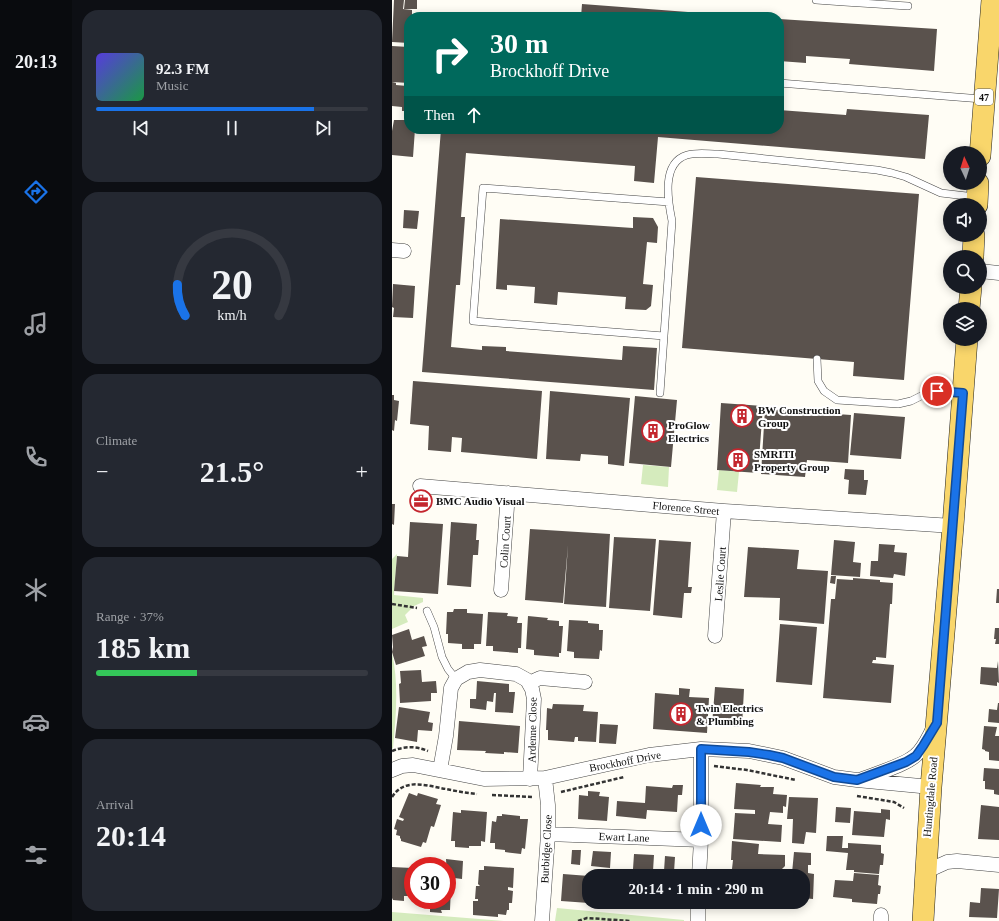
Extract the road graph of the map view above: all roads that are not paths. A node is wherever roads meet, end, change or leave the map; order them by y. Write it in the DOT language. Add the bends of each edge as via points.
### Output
graph roads {
  1 [pos="816,0"];
  2 [pos="992,0"];
  3 [pos="844,1"];
  4 [pos="908,6"];
  5 [pos="994,37"];
  6 [pos="784,83"];
  7 [pos="984,99"];
  8 [pos="981,146"];
  9 [pos="977,195"];
  10 [pos="668,202"];
  11 [pos="987,272"];
  12 [pos="999,273"];
  13 [pos="664,336"];
  14 [pos="966,346"];
  15 [pos="818,359"];
  16 [pos="660,393"];
  17 [pos="963,393"];
  18 [pos="420,486"];
  19 [pos="508,493"];
  20 [pos="724,511"];
  21 [pos="953,526"];
  22 [pos="501,590"];
  23 [pos="427,611"];
  24 [pos="715,636"];
  25 [pos="456,678"];
  26 [pos="585,682"];
  27 [pos="528,683"];
  28 [pos="937,723"];
  29 [pos="701,749"];
  30 [pos="392,770"];
  31 [pos="440,770"];
  32 [pos="530,778"];
  33 [pos="545,778"];
  34 [pos="857,780"];
  35 [pos="931,787"];
  36 [pos="548,834"];
  37 [pos="701,840"];
  38 [pos="999,865"];
  39 [pos="699,869"];
  40 [pos="925,872"];
  41 [pos="698,909"];
  42 [pos="542,921"];
  43 [pos="698,921"];
  44 [pos="922,921"];
  1 -- 3 [label="lane"];
  2 -- 5 [label="main road, 47"];
  3 -- 4 [label="lane"];
  5 -- 7 [label="main road, 47"];
  6 -- 7 [label="lane"];
  7 -- 8 [label="main road, 47"];
  9 -- 10 [label="lane" via="941,193 892,173 718,154 688,154 677,160 671,170"];
  10 -- 13 [label="lane" via="672,221"];
  10 -- 13 [label="lane" via="483,188 473,321"];
  11 -- 12 [label="street"];
  13 -- 16 [label="lane"];
  14 -- 17 [label="main road, Huntingdale Road"];
  15 -- 17 [label="lane" via="818,381 824,391 837,400 898,404 929,392"];
  17 -- 21 [label="main road, Huntingdale Road"];
  18 -- 19 [label="street, Florence Street"];
  19 -- 20 [label="street, Florence Street"];
  19 -- 22 [label="street, Colin Court"];
  20 -- 21 [label="street, Florence Street"];
  20 -- 24 [label="street, Leslie Court"];
  21 -- 28 [label="main road, Huntingdale Road"];
  23 -- 25 [label="lane" via="442,657 448,670"];
  25 -- 27 [label="street, Ardenne Close" via="480,670 516,674"];
  25 -- 31 [label="street" via="451,688"];
  26 -- 27 [label="street, Ardenne Close" via="540,678"];
  27 -- 32 [label="street, Ardenne Close" via="534,699"];
  28 -- 34 [label="street, Brockhoff Drive" via="916,756"];
  28 -- 35 [label="main road, Huntingdale Road"];
  29 -- 33 [label="street, Brockhoff Drive" via="650,755"];
  29 -- 34 [label="street, Brockhoff Drive" via="769,755 834,777"];
  29 -- 37 [label="street"];
  30 -- 31 [label="street, Brockhoff Drive" via="413,765"];
  31 -- 32 [label="street, Brockhoff Drive" via="484,779"];
  32 -- 33 [label="street, Brockhoff Drive"];
  33 -- 36 [label="street, Burbidge Close"];
  34 -- 35 [label="street, Brockhoff Drive"];
  35 -- 40 [label="main road, Huntingdale Road"];
  36 -- 37 [label="street, Ewart Lane"];
  36 -- 42 [label="street, Burbidge Close"];
  37 -- 39 [label="street"];
  38 -- 40 [label="street" via="957,861 947,862"];
  40 -- 44 [label="main road, Huntingdale Road"];
  41 -- 43 [label="street"];
}
